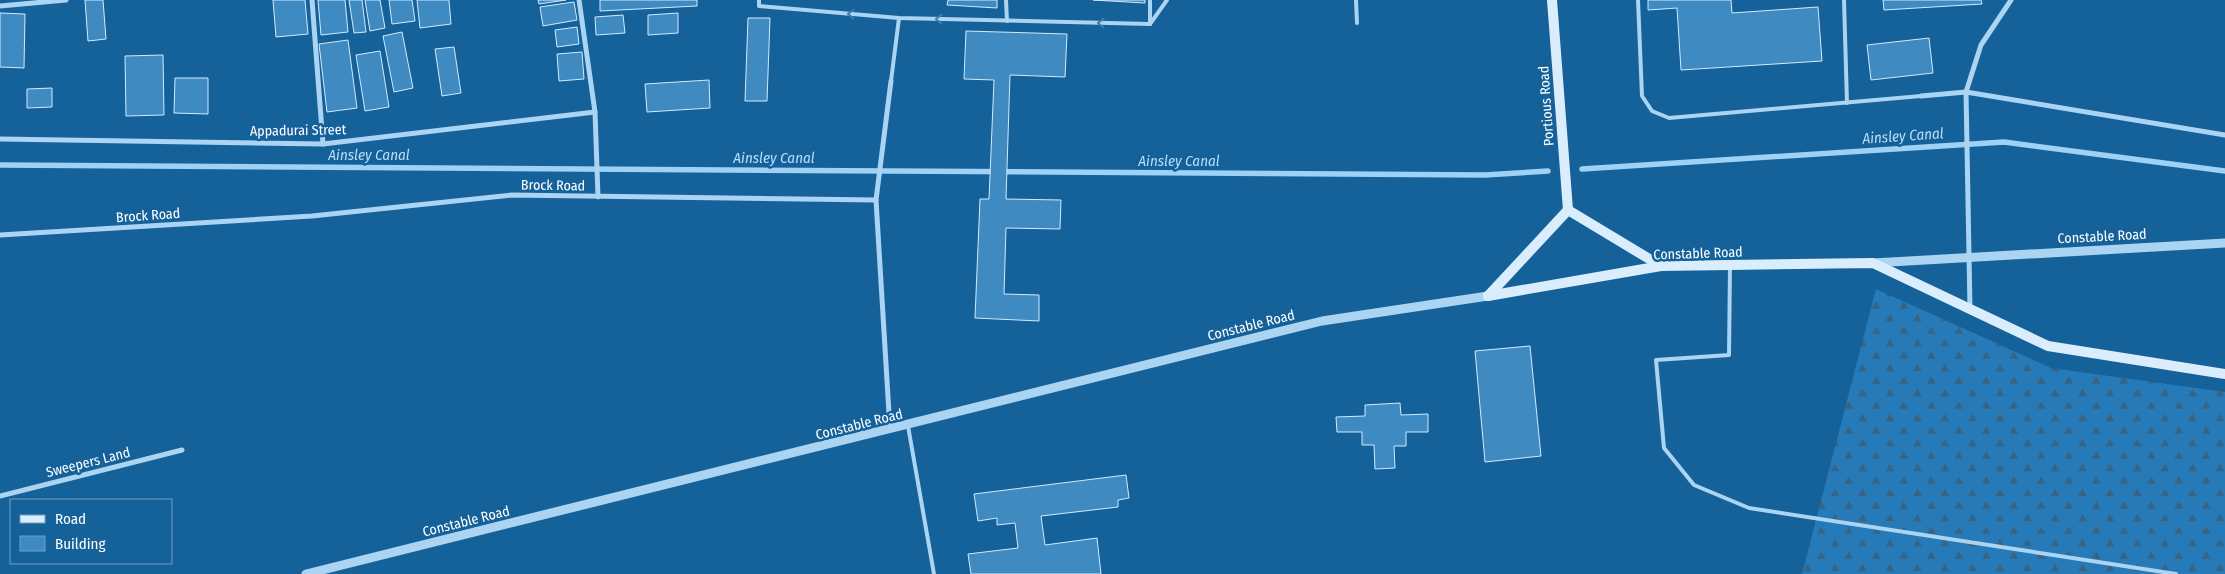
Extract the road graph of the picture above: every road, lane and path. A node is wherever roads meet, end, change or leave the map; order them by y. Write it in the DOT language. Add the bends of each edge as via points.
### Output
graph roads {
  1 [pos="66,0"];
  2 [pos="312,0"];
  3 [pos="579,0"];
  4 [pos="759,0"];
  5 [pos="1006,0"];
  6 [pos="1150,0"];
  7 [pos="1167,0"];
  8 [pos="1356,0"];
  9 [pos="1552,0"];
  10 [pos="1638,0"];
  11 [pos="1844,0"];
  12 [pos="2012,0"];
  13 [pos="0,6"];
  14 [pos="899,18"];
  15 [pos="1007,21"];
  16 [pos="1357,23"];
  17 [pos="1150,24"];
  18 [pos="891,81"];
  19 [pos="1966,92"];
  20 [pos="1921,96"];
  21 [pos="1847,103"];
  22 [pos="595,112"];
  23 [pos="2225,135"];
  24 [pos="0,139"];
  25 [pos="323,144"];
  26 [pos="598,197"];
  27 [pos="876,200"];
  28 [pos="1568,210"];
  29 [pos="0,235"];
  30 [pos="2225,243"];
  31 [pos="1969,257"];
  32 [pos="1873,263"];
  33 [pos="1730,265"];
  34 [pos="1661,266"];
  35 [pos="1488,296"];
  36 [pos="1970,309"];
  37 [pos="2225,374"];
  38 [pos="908,426"];
  39 [pos="890,430"];
  40 [pos="182,450"];
  41 [pos="0,496"];
  42 [pos="306,574"];
  43 [pos="934,574"];
  44 [pos="2176,574"];
  1 -- 13 [label="street"];
  2 -- 25 [label="street"];
  3 -- 22 [label="street"];
  14 -- 4 [label="lane, one-way" via="759,6"];
  5 -- 15 [label="lane"];
  6 -- 17 [label="lane"];
  7 -- 17 [label="lane"];
  8 -- 16 [label="lane"];
  9 -- 28 [label="main road, Portious Road"];
  10 -- 21 [label="lane" via="1642,96 1652,111 1669,118"];
  11 -- 21 [label="lane"];
  12 -- 19 [label="street" via="1981,45"];
  15 -- 14 [label="lane, one-way"];
  14 -- 18 [label="lane"];
  17 -- 15 [label="lane, one-way"];
  18 -- 27 [label="street"];
  19 -- 20 [label="street"];
  19 -- 23 [label="street"];
  19 -- 31 [label="street"];
  20 -- 21 [label="lane"];
  22 -- 25 [label="street, Appadurai Street"];
  22 -- 26 [label="street"];
  24 -- 25 [label="street, Appadurai Street"];
  26 -- 27 [label="street, Brock Road"];
  26 -- 29 [label="street, Brock Road" via="512,196 312,216"];
  27 -- 39 [label="street"];
  28 -- 34 [label="main road"];
  28 -- 35 [label="main road"];
  30 -- 31 [label="street, Constable Road"];
  31 -- 32 [label="street, Constable Road"];
  31 -- 36 [label="street"];
  32 -- 33 [label="main road, Constable Road"];
  32 -- 36 [label="main road"];
  33 -- 34 [label="main road, Constable Road"];
  33 -- 44 [label="lane" via="1729,355 1656,360 1664,448 1694,484 1749,508"];
  34 -- 35 [label="main road, Constable Road"];
  35 -- 38 [label="street, Constable Road" via="1322,322"];
  36 -- 37 [label="main road" via="2048,346"];
  38 -- 39 [label="street, Constable Road"];
  38 -- 43 [label="lane"];
  39 -- 42 [label="street, Constable Road"];
  40 -- 41 [label="street, Sweepers Land"];
}
